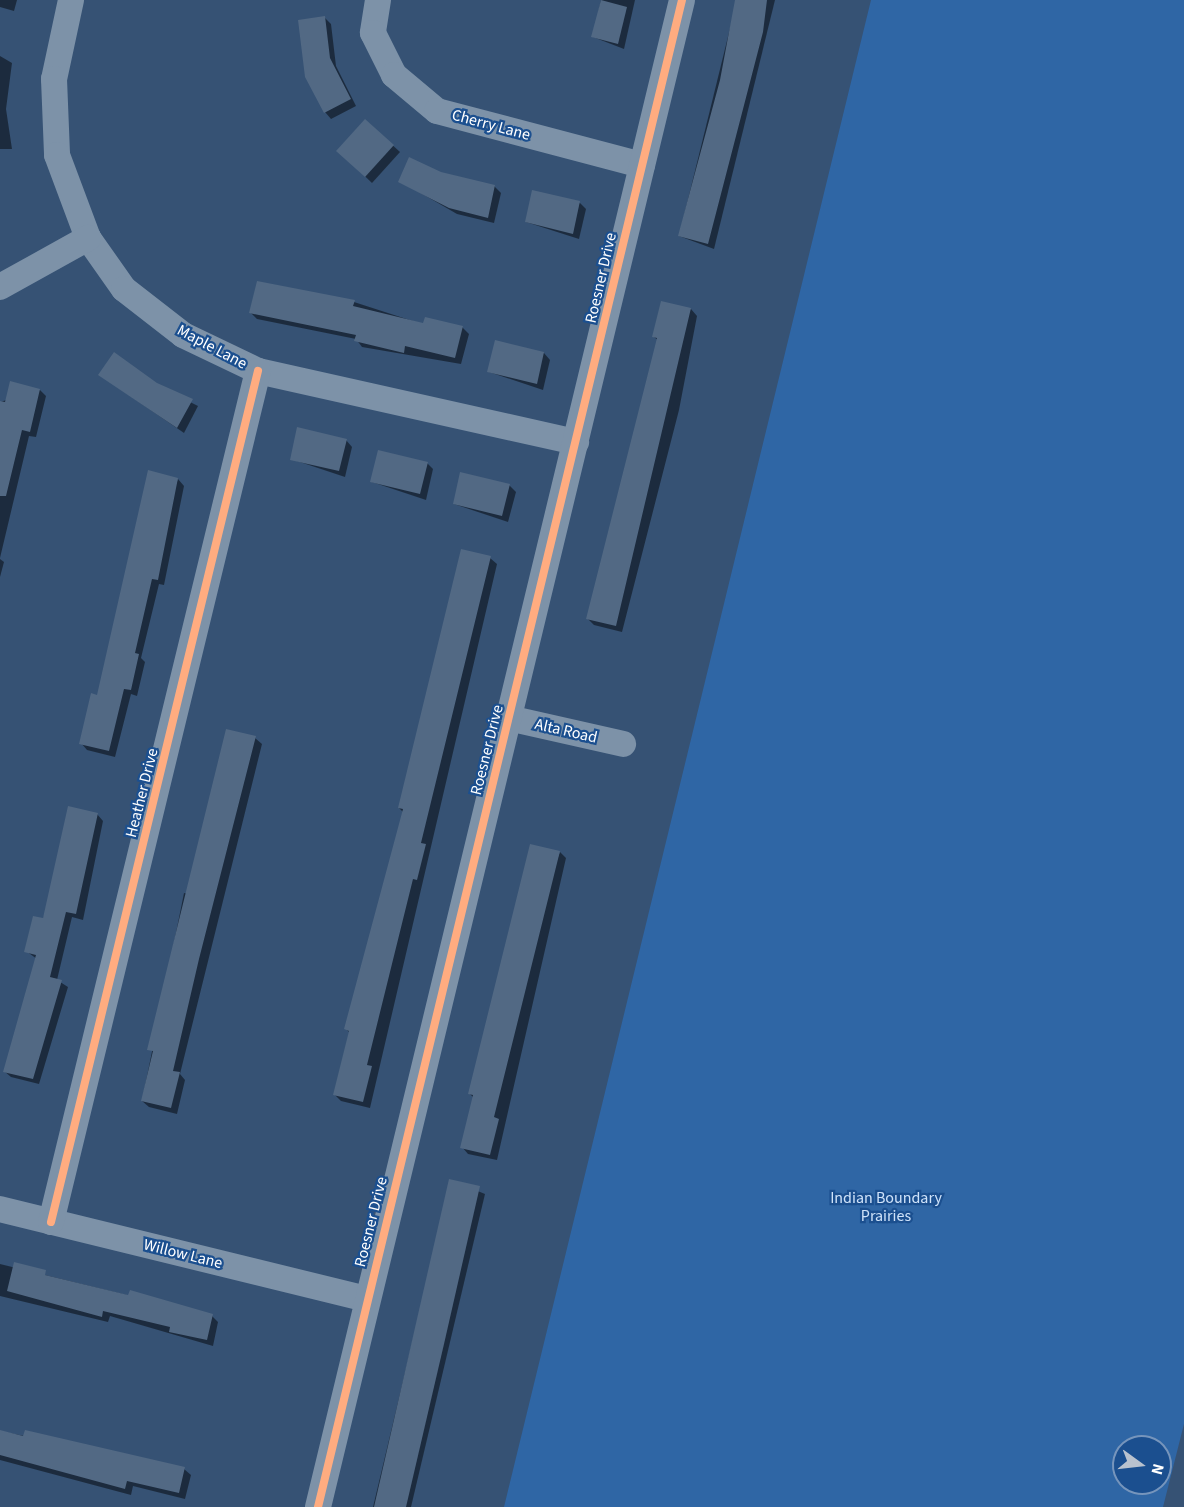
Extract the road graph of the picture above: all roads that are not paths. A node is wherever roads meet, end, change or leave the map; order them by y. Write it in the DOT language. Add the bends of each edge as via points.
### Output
graph roads {
  1 [pos="71,0"];
  2 [pos="378,0"];
  3 [pos="682,0"];
  4 [pos="642,165"];
  5 [pos="88,238"];
  6 [pos="0,287"];
  7 [pos="258,371"];
  8 [pos="576,442"];
  9 [pos="508,718"];
  10 [pos="623,744"];
  11 [pos="0,1209"];
  12 [pos="51,1222"];
  13 [pos="366,1299"];
  14 [pos="318,1507"];
  1 -- 5 [label="street, Maple Lane" via="54,79 57,154"];
  2 -- 4 [label="street, Cherry Lane" via="373,33 394,75 436,111"];
  3 -- 4 [label="street, Roesner Drive"];
  4 -- 8 [label="street, Roesner Drive"];
  5 -- 6 [label="street"];
  5 -- 7 [label="street, Maple Lane" via="124,289 183,335"];
  7 -- 8 [label="street, Maple Lane"];
  7 -- 12 [label="street, Heather Drive"];
  8 -- 9 [label="street, Roesner Drive"];
  9 -- 10 [label="street, Alta Road"];
  9 -- 13 [label="street, Roesner Drive"];
  11 -- 12 [label="street, Willow Lane"];
  12 -- 13 [label="street, Willow Lane"];
  13 -- 14 [label="street, Roesner Drive"];
}
